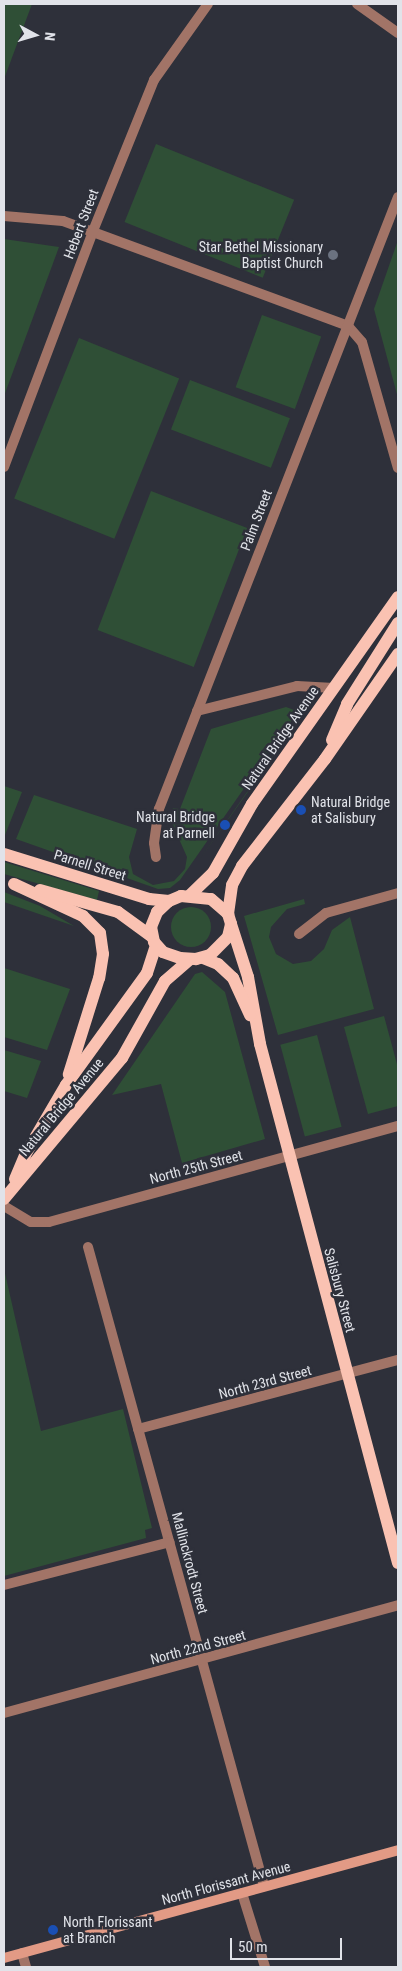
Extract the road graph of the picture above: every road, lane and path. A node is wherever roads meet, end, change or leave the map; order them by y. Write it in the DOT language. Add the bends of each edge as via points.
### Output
graph roads {
  1 [pos="208,4"];
  2 [pos="357,4"];
  3 [pos="398,33"];
  4 [pos="398,197"];
  5 [pos="4,216"];
  6 [pos="93,231"];
  7 [pos="348,326"];
  8 [pos="4,467"];
  9 [pos="398,468"];
  10 [pos="398,597"];
  11 [pos="398,623"];
  12 [pos="398,654"];
  13 [pos="394,664"];
  14 [pos="334,688"];
  15 [pos="197,711"];
  16 [pos="325,758"];
  17 [pos="4,854"];
  18 [pos="156,857"];
  19 [pos="9,882"];
  20 [pos="398,893"];
  21 [pos="189,896"];
  22 [pos="169,901"];
  23 [pos="229,919"];
  24 [pos="299,934"];
  25 [pos="154,941"];
  26 [pos="203,958"];
  27 [pos="189,960"];
  28 [pos="255,1024"];
  29 [pos="66,1085"];
  30 [pos="398,1126"];
  31 [pos="289,1156"];
  32 [pos="12,1188"];
  33 [pos="4,1199"];
  34 [pos="4,1206"];
  35 [pos="88,1247"];
  36 [pos="398,1360"];
  37 [pos="348,1374"];
  38 [pos="138,1429"];
  39 [pos="170,1542"];
  40 [pos="398,1563"];
  41 [pos="4,1585"];
  42 [pos="398,1605"];
  43 [pos="202,1660"];
  44 [pos="4,1713"];
  45 [pos="398,1850"];
  46 [pos="264,1886"];
  47 [pos="242,1893"];
  48 [pos="22,1953"];
  49 [pos="4,1958"];
  50 [pos="26,1967"];
  51 [pos="265,1967"];
  1 -- 6 [label="street, Hebert Street" via="154,80"];
  2 -- 3 [label="street"];
  4 -- 7 [label="street, Palm Street"];
  5 -- 6 [label="street" via="63,221"];
  6 -- 7 [label="street"];
  6 -- 8 [label="street, Hebert Street"];
  7 -- 9 [label="street" via="362,342"];
  7 -- 15 [label="street, Palm Street"];
  10 -- 14 [label="main road, Natural Bridge Avenue"];
  11 -- 16 [label="main road" via="347,704"];
  12 -- 13 [label="main road"];
  13 -- 16 [label="main road"];
  14 -- 15 [label="street" via="297,686"];
  14 -- 21 [label="main road, Natural Bridge Avenue" via="246,812 213,873"];
  15 -- 18 [label="street, Palm Street" via="159,809 154,843"];
  16 -- 23 [label="main road" via="235,876"];
  17 -- 22 [label="main road, Parnell Street" via="149,899"];
  19 -- 25 [label="main road" via="118,912"];
  19 -- 29 [label="main road" via="83,916 97,927 102,939 99,978"];
  20 -- 24 [label="street" via="326,913"];
  21 -- 22 [label="main road"];
  21 -- 23 [label="main road" via="211,899"];
  22 -- 25 [label="main road" via="153,919"];
  23 -- 26 [label="main road" via="224,944"];
  23 -- 28 [label="main road, Salisbury Street" via="248,977"];
  25 -- 27 [label="main road" via="170,956"];
  25 -- 29 [label="main road, Natural Bridge Avenue" via="146,973"];
  26 -- 27 [label="main road"];
  26 -- 28 [label="main road, Salisbury Street" via="218,964 233,978"];
  27 -- 32 [label="main road, Natural Bridge Avenue" via="165,981 122,1058"];
  28 -- 31 [label="main road, Salisbury Street"];
  29 -- 32 [label="main road, Natural Bridge Avenue" via="25,1155"];
  30 -- 31 [label="street, North 25th Street"];
  31 -- 34 [label="street, North 25th Street" via="49,1222 31,1222"];
  31 -- 37 [label="main road, Salisbury Street"];
  32 -- 33 [label="main road"];
  35 -- 38 [label="street, Mallinckrodt Street"];
  36 -- 37 [label="street, North 23rd Street"];
  37 -- 38 [label="street, North 23rd Street"];
  37 -- 40 [label="main road, Salisbury Street"];
  38 -- 39 [label="street, Mallinckrodt Street"];
  39 -- 41 [label="street"];
  39 -- 43 [label="street, Mallinckrodt Street"];
  42 -- 43 [label="street, North 22nd Street"];
  43 -- 44 [label="street, North 22nd Street"];
  43 -- 46 [label="street, Mallinckrodt Street"];
  45 -- 46 [label="main road, North Florissant Avenue"];
  46 -- 47 [label="main road, North Florissant Avenue"];
  47 -- 48 [label="main road, North Florissant Avenue"];
  47 -- 51 [label="street"];
  48 -- 49 [label="main road, North Florissant Avenue"];
  48 -- 50 [label="street"];
}
